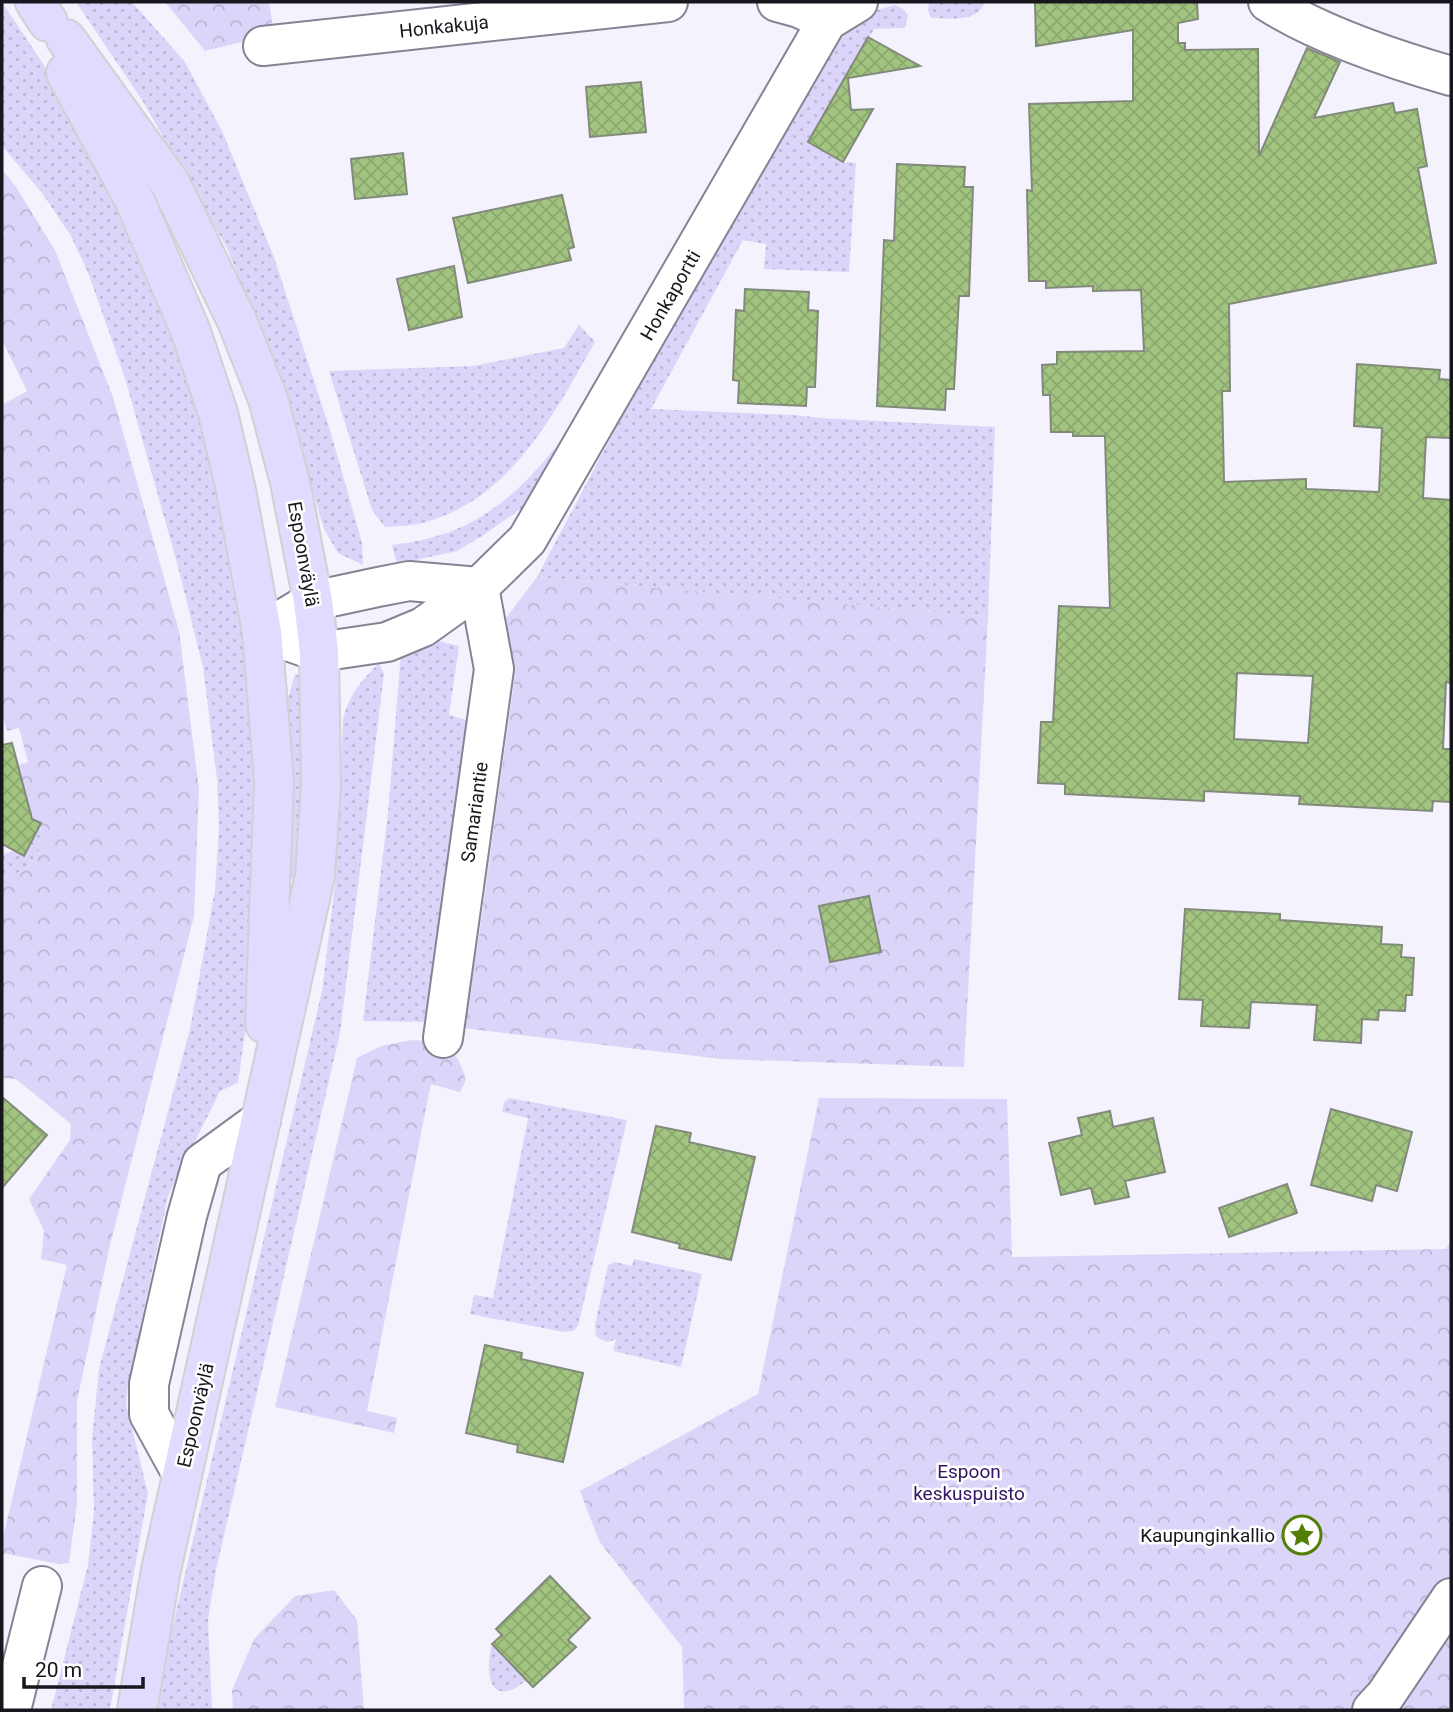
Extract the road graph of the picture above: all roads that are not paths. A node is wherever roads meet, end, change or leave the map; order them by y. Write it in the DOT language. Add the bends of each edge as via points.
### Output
graph roads {
  1 [pos="668,2"];
  2 [pos="777,2"];
  3 [pos="1268,2"];
  4 [pos="843,12"];
  5 [pos="51,29"];
  6 [pos="263,46"];
  7 [pos="1451,76"];
  8 [pos="479,587"];
  9 [pos="313,601"];
  10 [pos="262,632"];
  11 [pos="319,652"];
  12 [pos="443,1038"];
  13 [pos="261,1120"];
  14 [pos="182,1474"];
  15 [pos="42,1586"];
  16 [pos="1451,1598"];
  17 [pos="11,1710"];
  18 [pos="137,1710"];
  19 [pos="1372,1710"];
  1 -- 6 [label="street, Honkakuja"];
  2 -- 4 [label="street"];
  3 -- 7 [label="street" via="1399,61"];
  4 -- 8 [label="street, Honkaportti" via="527,540"];
  5 -- 9 [label="main road, Espoonväylä" via="170,183 237,321 268,399 290,481"];
  5 -- 10 [label="main road, Espoonväylä" via="134,199 191,332 218,412"];
  8 -- 9 [label="street" via="409,581"];
  8 -- 11 [label="street, Honkaportti" via="423,626 387,642"];
  8 -- 12 [label="street, Samariantie" via="494,669"];
  9 -- 10 [label="street"];
  9 -- 11 [label="main road, Espoonväylä"];
  10 -- 11 [label="street, Honkaportti"];
  10 -- 13 [label="main road, Espoonväylä" via="274,781"];
  11 -- 13 [label="main road, Espoonväylä" via="321,786 315,876"];
  13 -- 14 [label="main road, Espoonväylä"];
  13 -- 14 [label="street" via="202,1163 149,1384 149,1414"];
  14 -- 18 [label="main road, Espoonväylä"];
  15 -- 17 [label="street"];
  16 -- 19 [label="street"];
}
